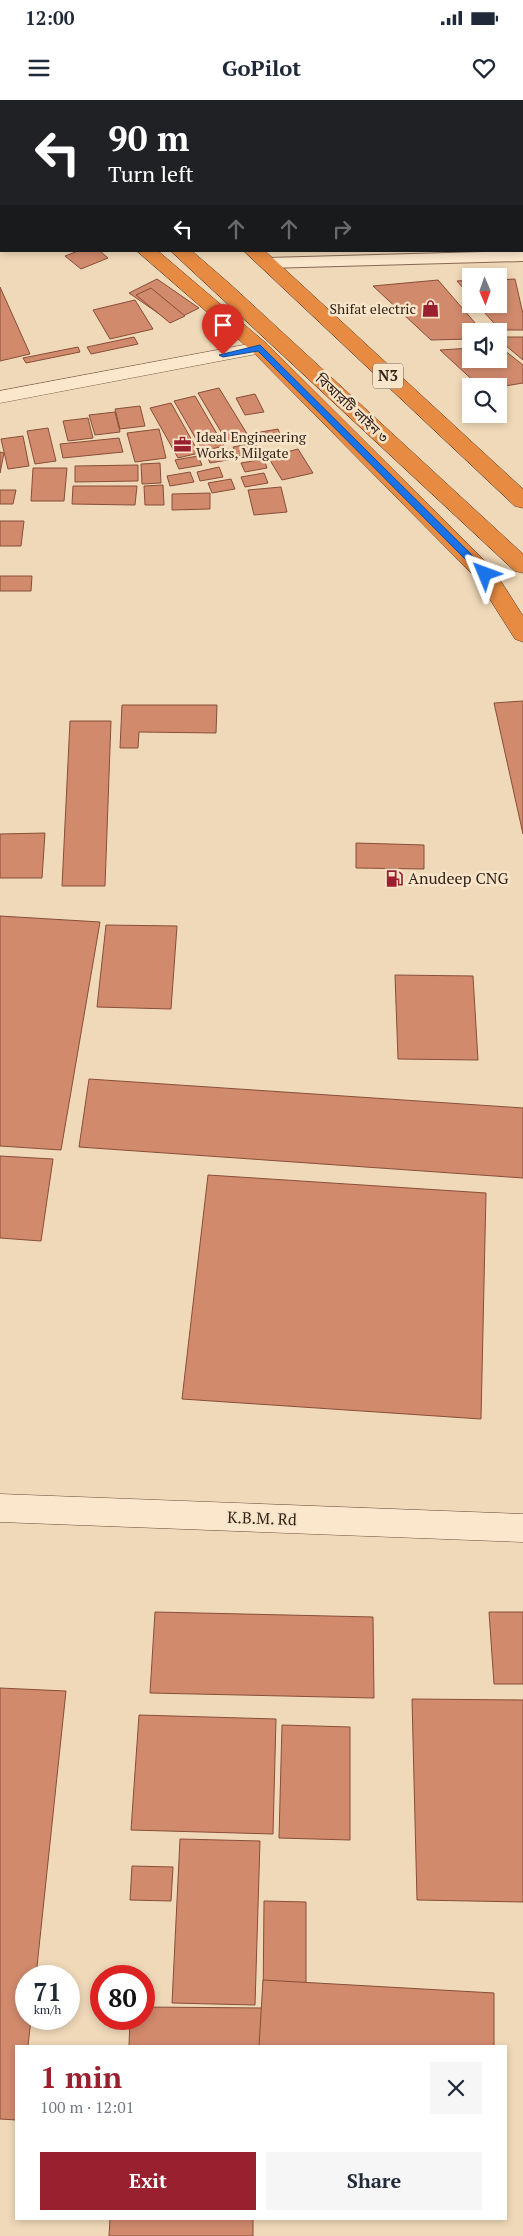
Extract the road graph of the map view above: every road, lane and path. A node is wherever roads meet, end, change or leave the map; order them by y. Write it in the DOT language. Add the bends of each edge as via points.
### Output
graph roads {
  1 [pos="147,252"];
  2 [pos="181,252"];
  3 [pos="523,256"];
  4 [pos="260,257"];
  5 [pos="260,348"];
  6 [pos="0,396"];
  7 [pos="523,501"];
  8 [pos="523,566"];
  9 [pos="523,634"];
  10 [pos="0,1508"];
  11 [pos="523,1528"];
  1 -- 5 [label="highway"];
  2 -- 8 [label="highway, বিআরটি লাইন ৩"];
  3 -- 4 [label="lane"];
  4 -- 7 [label="highway, N3"];
  5 -- 6 [label="street"];
  5 -- 9 [label="highway" via="485,574"];
  10 -- 11 [label="street, K.B.M. Rd"];
}
